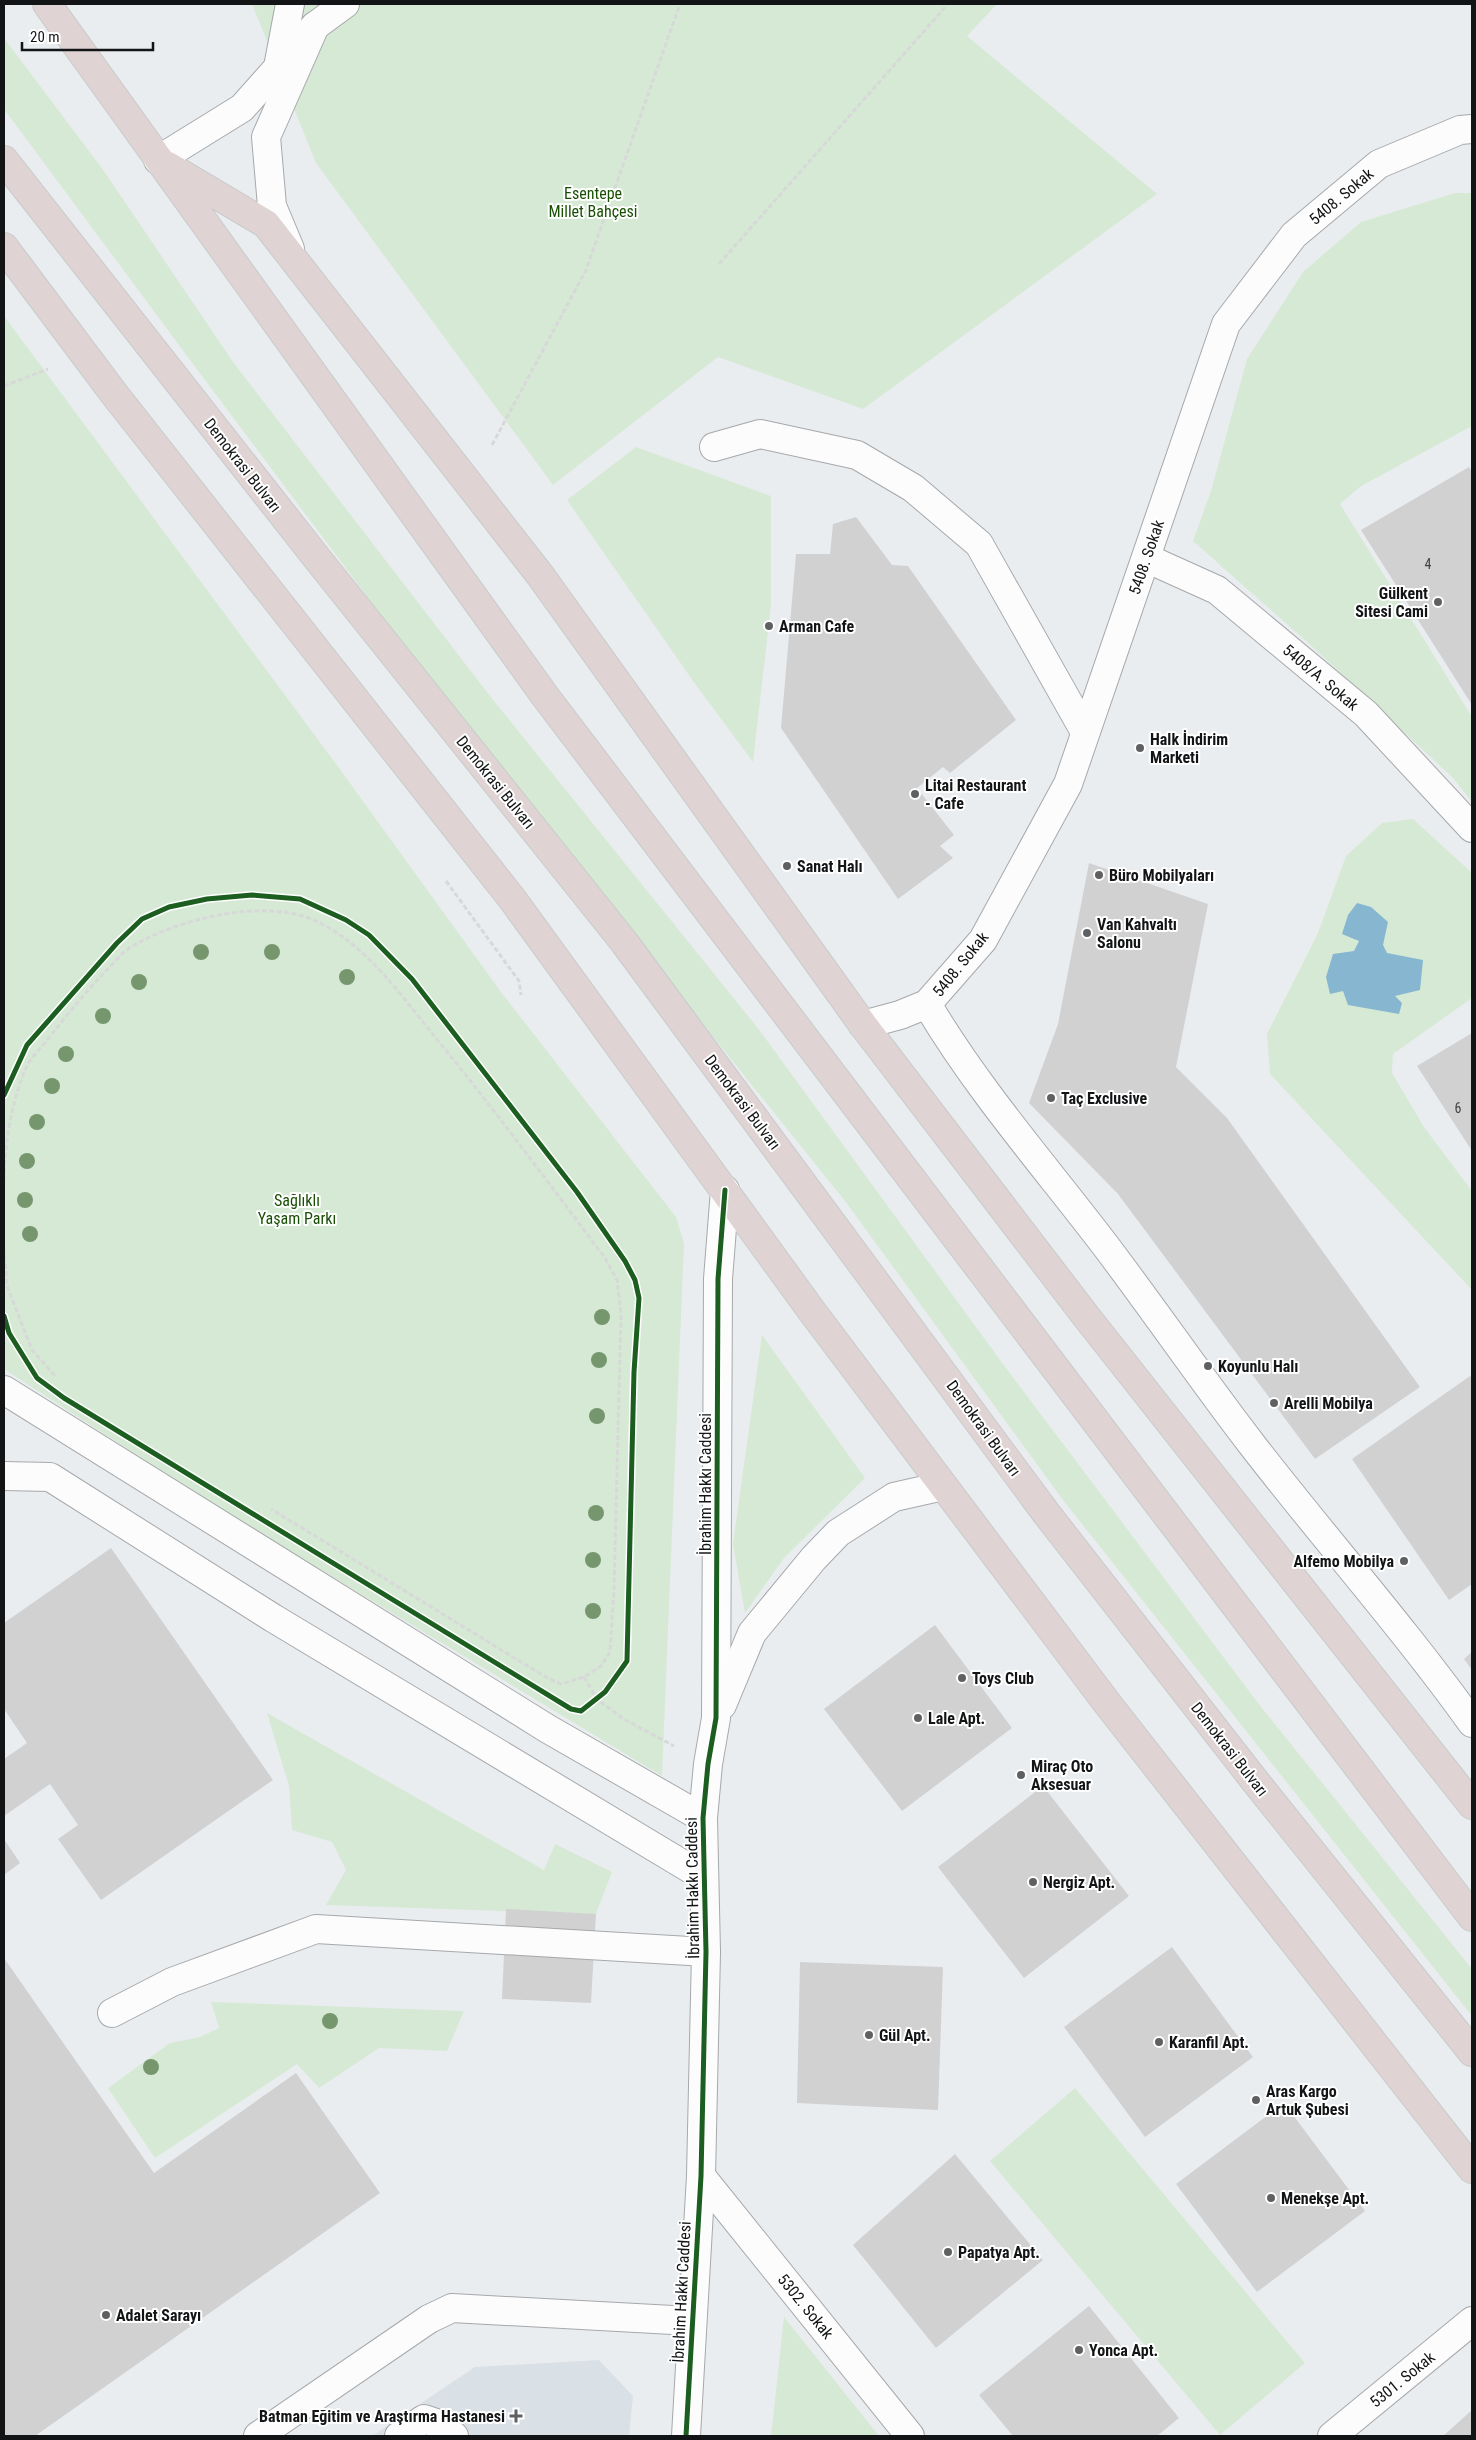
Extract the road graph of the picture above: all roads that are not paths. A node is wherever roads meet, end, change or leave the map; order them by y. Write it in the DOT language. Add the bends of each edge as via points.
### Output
graph roads {
  1 [pos="47,4"];
  2 [pos="290,4"];
  3 [pos="345,4"];
  4 [pos="315,26"];
  5 [pos="278,67"];
  6 [pos="1472,129"];
  7 [pos="4,160"];
  8 [pos="158,160"];
  9 [pos="4,247"];
  10 [pos="297,265"];
  11 [pos="714,448"];
  12 [pos="1146,558"];
  13 [pos="1085,732"];
  14 [pos="1472,828"];
  15 [pos="928,1004"];
  16 [pos="863,1024"];
  17 [pos="725,1190"];
  18 [pos="4,1390"];
  19 [pos="4,1476"];
  20 [pos="943,1486"];
  21 [pos="716,1718"];
  22 [pos="1472,1723"];
  23 [pos="1472,1805"];
  24 [pos="703,1818"];
  25 [pos="704,1877"];
  26 [pos="1472,1917"];
  27 [pos="706,1952"];
  28 [pos="112,2013"];
  29 [pos="1472,2052"];
  30 [pos="1472,2169"];
  31 [pos="701,2176"];
  32 [pos="691,2321"];
  33 [pos="1472,2321"];
  34 [pos="258,2436"];
  35 [pos="399,2436"];
  36 [pos="454,2436"];
  37 [pos="686,2436"];
  38 [pos="910,2436"];
  39 [pos="1332,2436"];
  1 -- 8 [label="highway"];
  2 -- 5 [label="street"];
  3 -- 4 [label="street"];
  4 -- 5 [label="street"];
  4 -- 10 [label="street" via="266,137 272,206"];
  5 -- 8 [label="street" via="242,108"];
  6 -- 12 [label="street, 5408. Sokak" via="1460,130 1379,164 1294,235 1226,324"];
  7 -- 29 [label="highway, Demokrasi Bulvarı" via="624,942 1046,1513"];
  8 -- 10 [label="highway" via="266,224"];
  8 -- 26 [label="highway" via="545,696"];
  9 -- 17 [label="highway" via="115,395 513,900"];
  10 -- 16 [label="highway" via="540,575"];
  11 -- 13 [label="street" via="760,434 857,455 913,488 979,544"];
  12 -- 13 [label="street, 5408. Sokak"];
  12 -- 14 [label="street, 5408/A. Sokak" via="1218,590 1366,714"];
  13 -- 15 [label="street, 5408. Sokak" via="1068,784 982,940"];
  15 -- 16 [label="street, 5408. Sokak"];
  15 -- 22 [label="street" via="950,1042 999,1110 1105,1245 1252,1445 1428,1662"];
  16 -- 23 [label="highway" via="1091,1323"];
  17 -- 20 [label="highway"];
  17 -- 21 [label="street, İbrahim Hakkı Caddesi" via="718,1279"];
  18 -- 24 [label="street" via="548,1729"];
  19 -- 25 [label="street" via="50,1477 273,1618"];
  20 -- 21 [label="street" via="894,1497 832,1540 752,1633"];
  20 -- 30 [label="highway" via="1107,1703"];
  21 -- 24 [label="street, İbrahim Hakkı Caddesi"];
  24 -- 25 [label="street, İbrahim Hakkı Caddesi"];
  25 -- 27 [label="street, İbrahim Hakkı Caddesi"];
  27 -- 28 [label="street" via="316,1929 172,1982"];
  27 -- 31 [label="street, İbrahim Hakkı Caddesi"];
  31 -- 32 [label="street, İbrahim Hakkı Caddesi"];
  31 -- 38 [label="street, 5302. Sokak"];
  32 -- 34 [label="street" via="452,2308 429,2319"];
  32 -- 37 [label="street, İbrahim Hakkı Caddesi"];
  33 -- 39 [label="street, 5301. Sokak"];
  35 -- 36 [label="street" via="424,2419 442,2425"];
}
